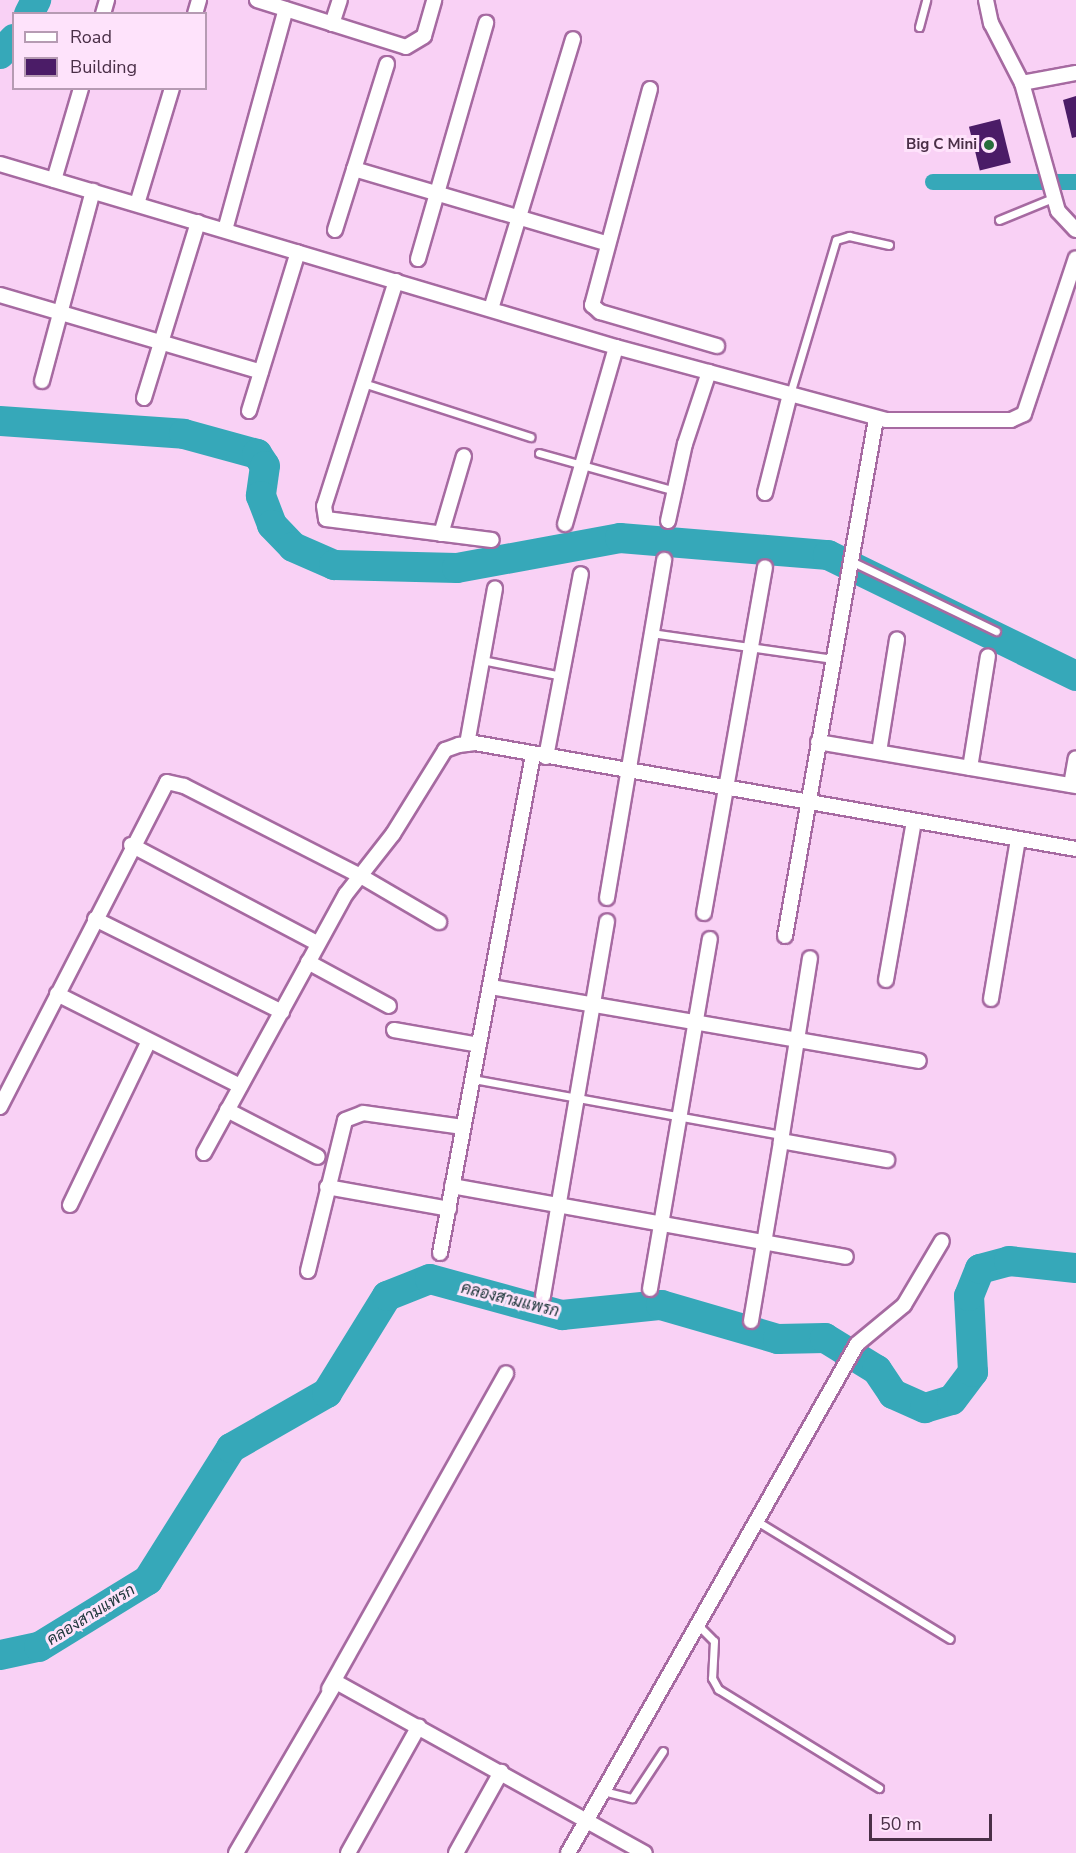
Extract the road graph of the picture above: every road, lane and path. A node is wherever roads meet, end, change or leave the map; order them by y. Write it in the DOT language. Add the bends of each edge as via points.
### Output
graph roads {
  1 [pos="257,0"];
  2 [pos="340,0"];
  3 [pos="434,0"];
  4 [pos="927,0"];
  5 [pos="986,0"];
  6 [pos="286,9"];
  7 [pos="486,23"];
  8 [pos="332,24"];
  9 [pos="919,27"];
  10 [pos="573,39"];
  11 [pos="387,64"];
  12 [pos="1076,73"];
  13 [pos="1022,83"];
  14 [pos="80,90"];
  15 [pos="171,90"];
  16 [pos="650,90"];
  17 [pos="0,164"];
  18 [pos="354,169"];
  19 [pos="54,180"];
  20 [pos="93,191"];
  21 [pos="436,195"];
  22 [pos="1053,198"];
  23 [pos="137,204"];
  24 [pos="518,220"];
  25 [pos="999,220"];
  26 [pos="198,222"];
  27 [pos="225,230"];
  28 [pos="335,230"];
  29 [pos="1076,230"];
  30 [pos="606,243"];
  31 [pos="889,245"];
  32 [pos="298,252"];
  33 [pos="1076,258"];
  34 [pos="418,259"];
  35 [pos="396,281"];
  36 [pos="0,295"];
  37 [pos="490,309"];
  38 [pos="59,314"];
  39 [pos="162,339"];
  40 [pos="717,346"];
  41 [pos="616,347"];
  42 [pos="261,372"];
  43 [pos="709,372"];
  44 [pos="42,381"];
  45 [pos="363,383"];
  46 [pos="790,394"];
  47 [pos="144,398"];
  48 [pos="249,411"];
  49 [pos="876,419"];
  50 [pos="530,437"];
  51 [pos="539,453"];
  52 [pos="464,456"];
  53 [pos="582,462"];
  54 [pos="675,491"];
  55 [pos="765,493"];
  56 [pos="668,521"];
  57 [pos="565,524"];
  58 [pos="441,534"];
  59 [pos="492,540"];
  60 [pos="664,560"];
  61 [pos="851,561"];
  62 [pos="765,567"];
  63 [pos="581,574"];
  64 [pos="495,589"];
  65 [pos="996,631"];
  66 [pos="651,633"];
  67 [pos="897,639"];
  68 [pos="750,647"];
  69 [pos="988,656"];
  70 [pos="833,659"];
  71 [pos="482,660"];
  72 [pos="562,676"];
  73 [pos="818,742"];
  74 [pos="467,744"];
  75 [pos="879,752"];
  76 [pos="540,756"];
  77 [pos="1076,758"];
  78 [pos="970,768"];
  79 [pos="630,770"];
  80 [pos="1073,786"];
  81 [pos="727,790"];
  82 [pos="807,803"];
  83 [pos="914,821"];
  84 [pos="1018,838"];
  85 [pos="131,845"];
  86 [pos="1076,849"];
  87 [pos="359,875"];
  88 [pos="607,898"];
  89 [pos="704,913"];
  90 [pos="95,919"];
  91 [pos="607,921"];
  92 [pos="440,922"];
  93 [pos="785,936"];
  94 [pos="710,939"];
  95 [pos="317,943"];
  96 [pos="810,958"];
  97 [pos="308,962"];
  98 [pos="886,980"];
  99 [pos="491,987"];
  100 [pos="57,994"];
  101 [pos="991,999"];
  102 [pos="594,1004"];
  103 [pos="389,1006"];
  104 [pos="282,1012"];
  105 [pos="695,1023"];
  106 [pos="394,1030"];
  107 [pos="798,1040"];
  108 [pos="149,1041"];
  109 [pos="479,1045"];
  110 [pos="919,1061"];
  111 [pos="473,1079"];
  112 [pos="6,1080"];
  113 [pos="240,1086"];
  114 [pos="577,1100"];
  115 [pos="0,1107"];
  116 [pos="227,1110"];
  117 [pos="680,1118"];
  118 [pos="463,1127"];
  119 [pos="782,1138"];
  120 [pos="204,1153"];
  121 [pos="318,1157"];
  122 [pos="887,1160"];
  123 [pos="452,1186"];
  124 [pos="327,1187"];
  125 [pos="560,1203"];
  126 [pos="70,1204"];
  127 [pos="449,1209"];
  128 [pos="660,1222"];
  129 [pos="764,1240"];
  130 [pos="942,1241"];
  131 [pos="440,1253"];
  132 [pos="846,1257"];
  133 [pos="308,1271"];
  134 [pos="650,1289"];
  135 [pos="543,1296"];
  136 [pos="751,1321"];
  137 [pos="506,1373"];
  138 [pos="755,1520"];
  139 [pos="696,1623"];
  140 [pos="950,1639"];
  141 [pos="327,1691"];
  142 [pos="419,1726"];
  143 [pos="663,1750"];
  144 [pos="501,1772"];
  145 [pos="879,1788"];
  146 [pos="602,1790"];
  147 [pos="586,1819"];
  148 [pos="236,1853"];
  149 [pos="348,1853"];
  150 [pos="456,1853"];
  151 [pos="568,1853"];
  152 [pos="645,1853"];
  1 -- 6 [label="street"];
  2 -- 8 [label="street"];
  3 -- 8 [label="street" via="424,36 406,47"];
  4 -- 9 [label="lane"];
  5 -- 13 [label="street" via="991,23"];
  6 -- 8 [label="street"];
  6 -- 27 [label="street"];
  7 -- 21 [label="street"];
  10 -- 24 [label="street"];
  11 -- 18 [label="street"];
  12 -- 13 [label="street"];
  13 -- 22 [label="street"];
  14 -- 19 [label="street"];
  15 -- 23 [label="street"];
  16 -- 30 [label="street"];
  17 -- 19 [label="street"];
  18 -- 21 [label="street"];
  18 -- 28 [label="street"];
  19 -- 20 [label="street"];
  20 -- 23 [label="street"];
  20 -- 38 [label="street"];
  21 -- 24 [label="street"];
  21 -- 34 [label="street"];
  22 -- 25 [label="lane"];
  22 -- 29 [label="street"];
  23 -- 26 [label="street"];
  24 -- 30 [label="street"];
  24 -- 37 [label="street"];
  26 -- 27 [label="street"];
  26 -- 39 [label="street"];
  27 -- 32 [label="street"];
  30 -- 40 [label="street" via="592,305 600,312"];
  31 -- 46 [label="lane" via="849,236 836,240"];
  32 -- 35 [label="street"];
  32 -- 42 [label="street"];
  33 -- 49 [label="street" via="1024,414 1011,420 977,422"];
  35 -- 37 [label="street"];
  35 -- 45 [label="street"];
  36 -- 38 [label="street"];
  37 -- 41 [label="street"];
  38 -- 39 [label="street"];
  38 -- 44 [label="street"];
  39 -- 42 [label="street"];
  39 -- 47 [label="street"];
  41 -- 43 [label="street"];
  41 -- 53 [label="street"];
  42 -- 48 [label="street"];
  43 -- 46 [label="street"];
  43 -- 54 [label="street"];
  45 -- 50 [label="lane"];
  45 -- 58 [label="street" via="324,506 326,519"];
  46 -- 49 [label="street"];
  46 -- 55 [label="street"];
  49 -- 61 [label="street"];
  51 -- 53 [label="lane"];
  52 -- 58 [label="street"];
  53 -- 54 [label="lane"];
  53 -- 57 [label="street"];
  54 -- 56 [label="street"];
  58 -- 59 [label="street"];
  60 -- 66 [label="street"];
  61 -- 65 [label="lane"];
  61 -- 70 [label="street"];
  62 -- 68 [label="street"];
  63 -- 72 [label="street"];
  64 -- 71 [label="street"];
  66 -- 68 [label="lane"];
  66 -- 79 [label="street"];
  67 -- 75 [label="street"];
  68 -- 70 [label="lane"];
  68 -- 81 [label="street"];
  69 -- 78 [label="street"];
  70 -- 73 [label="street"];
  71 -- 72 [label="lane"];
  71 -- 74 [label="street"];
  72 -- 76 [label="street"];
  73 -- 75 [label="street"];
  73 -- 82 [label="street"];
  74 -- 76 [label="street"];
  74 -- 87 [label="street" via="445,750 393,834"];
  75 -- 78 [label="street"];
  76 -- 79 [label="street"];
  76 -- 99 [label="street"];
  77 -- 80 [label="street"];
  78 -- 80 [label="street"];
  79 -- 81 [label="street"];
  79 -- 88 [label="street"];
  81 -- 82 [label="street"];
  81 -- 89 [label="street"];
  82 -- 83 [label="street"];
  82 -- 93 [label="street"];
  83 -- 84 [label="street"];
  83 -- 98 [label="street"];
  84 -- 86 [label="street"];
  84 -- 101 [label="street"];
  85 -- 87 [label="street" via="162,787 172,780"];
  85 -- 90 [label="street"];
  85 -- 95 [label="street"];
  87 -- 92 [label="street"];
  87 -- 95 [label="street"];
  90 -- 100 [label="street"];
  90 -- 104 [label="street"];
  91 -- 102 [label="street"];
  94 -- 105 [label="street"];
  95 -- 97 [label="street"];
  96 -- 107 [label="street"];
  97 -- 103 [label="street"];
  97 -- 104 [label="street"];
  99 -- 102 [label="street"];
  99 -- 109 [label="street"];
  100 -- 108 [label="street"];
  100 -- 112 [label="street"];
  102 -- 105 [label="street"];
  102 -- 114 [label="street"];
  104 -- 113 [label="street"];
  105 -- 107 [label="street"];
  105 -- 117 [label="street"];
  106 -- 109 [label="street"];
  107 -- 110 [label="street"];
  107 -- 119 [label="street"];
  108 -- 113 [label="street"];
  108 -- 126 [label="street"];
  109 -- 111 [label="street"];
  111 -- 114 [label="lane"];
  111 -- 118 [label="street"];
  112 -- 115 [label="street"];
  113 -- 116 [label="street"];
  114 -- 117 [label="lane"];
  114 -- 125 [label="street"];
  116 -- 120 [label="street"];
  116 -- 121 [label="street"];
  117 -- 119 [label="lane"];
  117 -- 128 [label="street"];
  118 -- 123 [label="street"];
  118 -- 124 [label="street" via="353,1114 342,1130"];
  119 -- 122 [label="street"];
  119 -- 129 [label="street"];
  123 -- 125 [label="street"];
  123 -- 127 [label="street"];
  124 -- 127 [label="street"];
  124 -- 133 [label="street"];
  125 -- 128 [label="street"];
  125 -- 135 [label="street"];
  127 -- 131 [label="street"];
  128 -- 129 [label="street"];
  128 -- 134 [label="street"];
  129 -- 132 [label="street"];
  129 -- 136 [label="street"];
  130 -- 138 [label="street" via="904,1305 857,1344"];
  137 -- 141 [label="street"];
  138 -- 139 [label="street"];
  138 -- 140 [label="lane"];
  139 -- 145 [label="lane" via="714,1641 712,1678 718,1689"];
  139 -- 146 [label="street"];
  141 -- 142 [label="street" via="343,1683"];
  141 -- 148 [label="street"];
  142 -- 144 [label="street"];
  142 -- 149 [label="street"];
  143 -- 146 [label="lane" via="632,1798"];
  144 -- 147 [label="street"];
  144 -- 150 [label="street"];
  146 -- 147 [label="street"];
  147 -- 151 [label="street"];
  147 -- 152 [label="street"];
}
